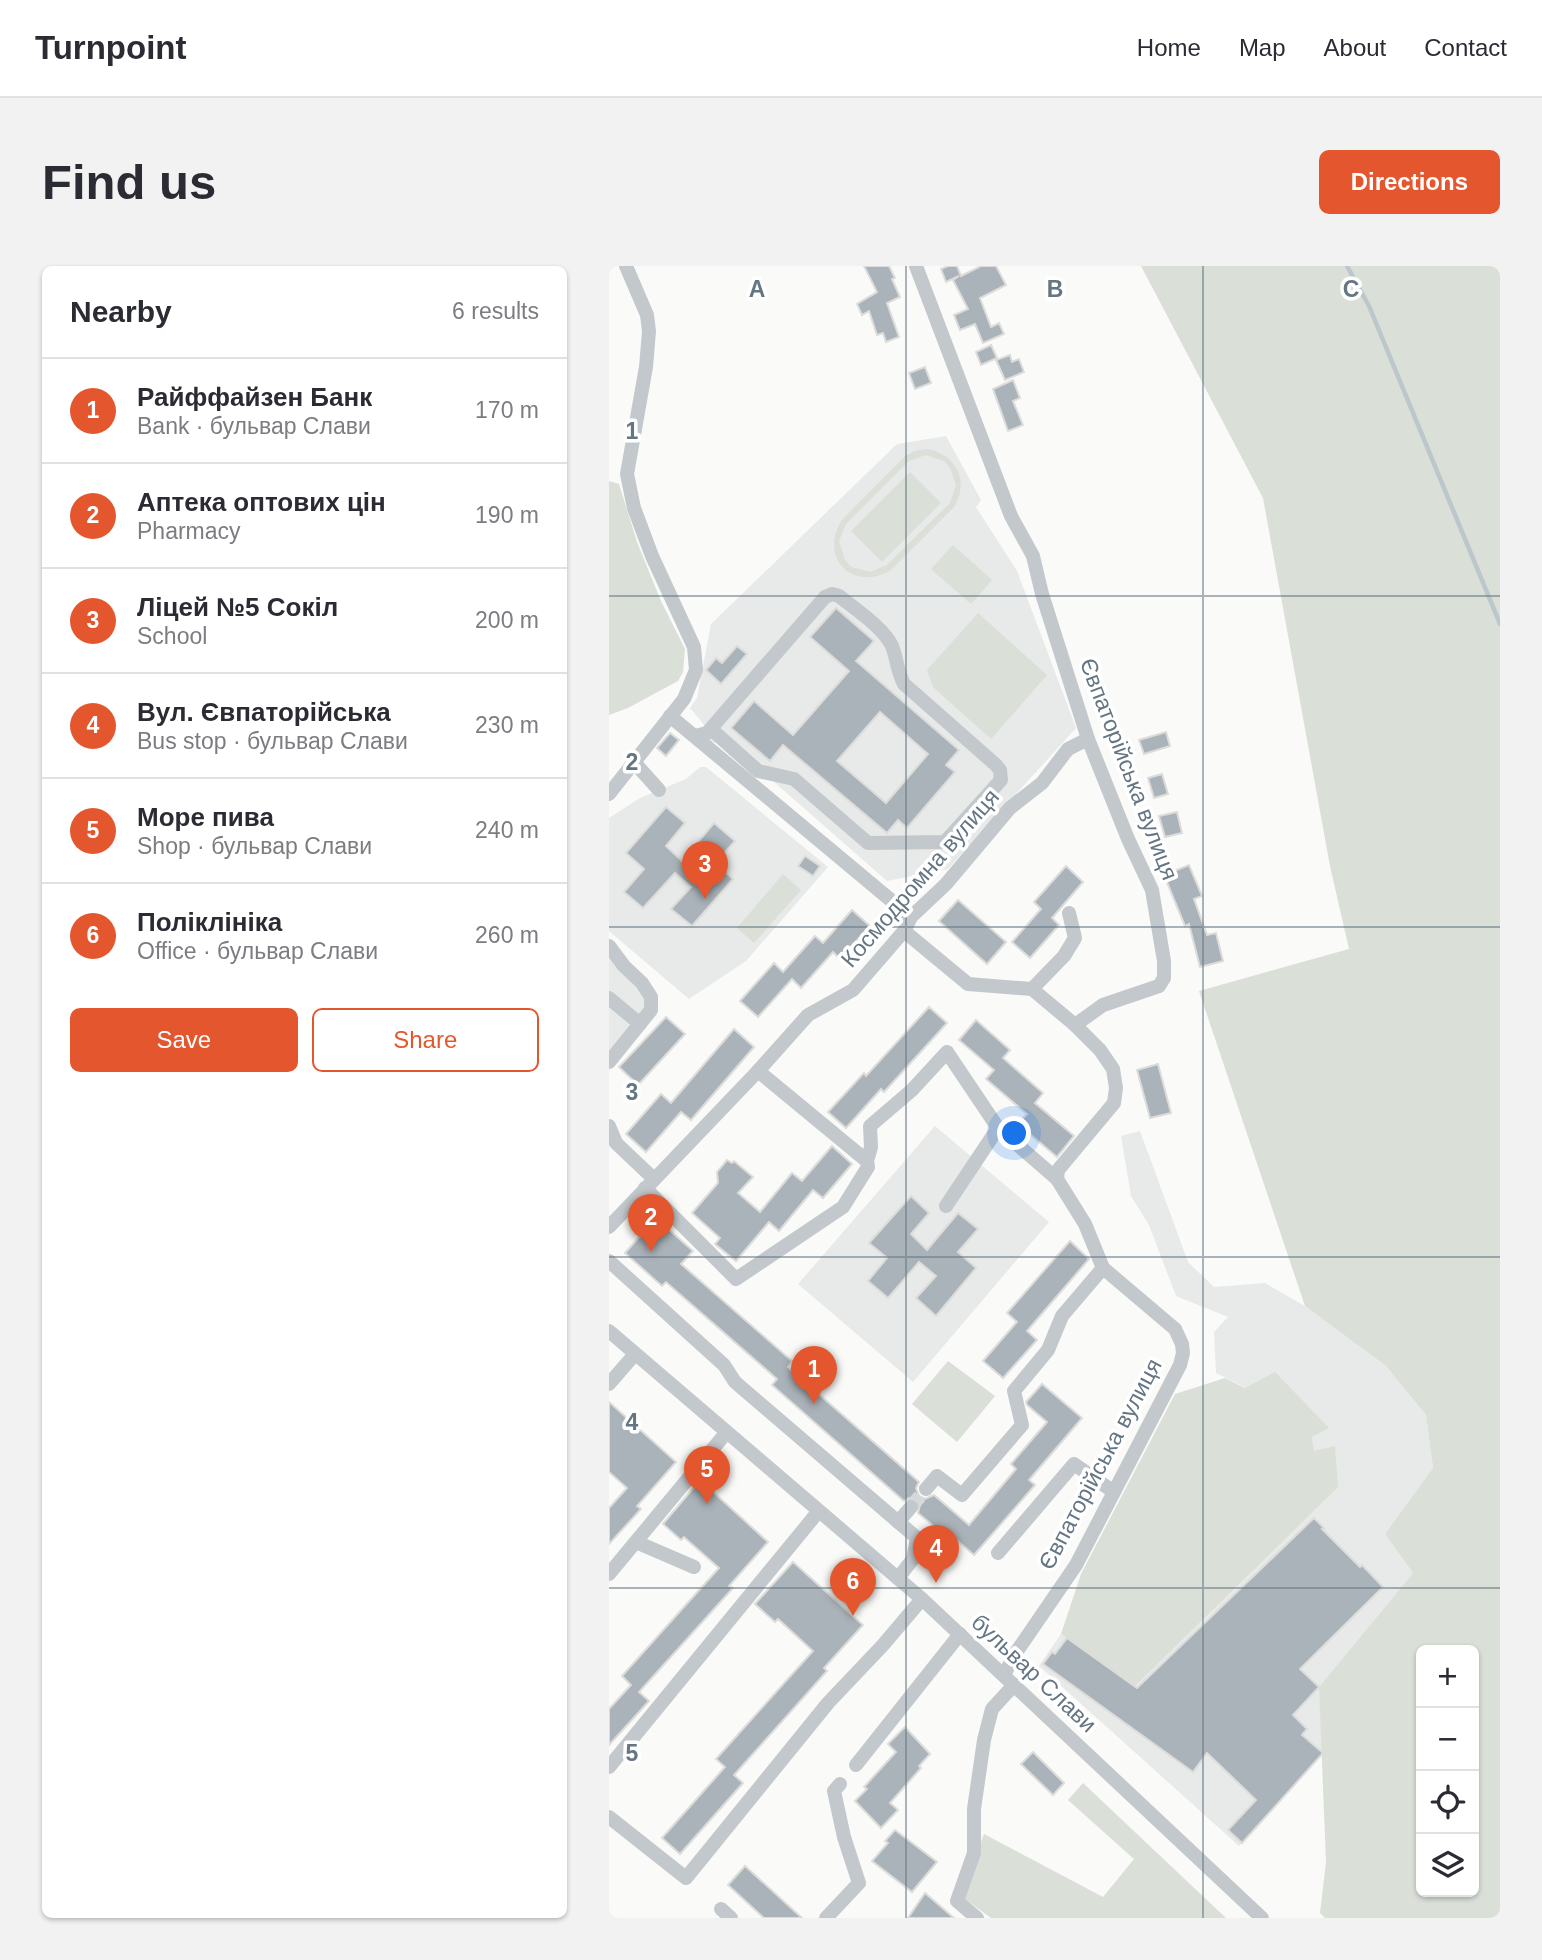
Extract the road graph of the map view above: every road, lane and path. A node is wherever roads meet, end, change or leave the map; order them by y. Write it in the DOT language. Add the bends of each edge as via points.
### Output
graph roads {
  1 [pos="627,266"];
  2 [pos="916,266"];
  3 [pos="670,716"];
  4 [pos="711,729"];
  5 [pos="695,736"];
  6 [pos="1089,739"];
  7 [pos="633,761"];
  8 [pos="659,790"];
  9 [pos="609,794"];
  10 [pos="1069,913"];
  11 [pos="907,924"];
  12 [pos="609,946"];
  13 [pos="1032,989"];
  14 [pos="609,999"];
  15 [pos="640,1024"];
  16 [pos="1075,1025"];
  17 [pos="609,1062"];
  18 [pos="758,1071"];
  19 [pos="609,1126"];
  20 [pos="998,1128"];
  21 [pos="867,1161"];
  22 [pos="1057,1179"];
  23 [pos="650,1183"];
  24 [pos="946,1206"];
  25 [pos="609,1227"];
  26 [pos="609,1261"];
  27 [pos="1103,1268"];
  28 [pos="609,1331"];
  29 [pos="635,1354"];
  30 [pos="609,1384"];
  31 [pos="726,1433"];
  32 [pos="926,1489"];
  33 [pos="1114,1492"];
  34 [pos="911,1507"];
  35 [pos="818,1512"];
  36 [pos="898,1522"];
  37 [pos="636,1542"];
  38 [pos="998,1553"];
  39 [pos="694,1567"];
  40 [pos="609,1574"];
  41 [pos="898,1578"];
  42 [pos="922,1599"];
  43 [pos="960,1634"];
  44 [pos="1009,1680"];
  45 [pos="856,1765"];
  46 [pos="609,1767"];
  47 [pos="840,1784"];
  48 [pos="609,1817"];
  49 [pos="826,1918"];
  50 [pos="977,1918"];
  51 [pos="1262,1918"];
  1 -- 3 [label="street" via="649,331 627,474 634,508 696,660 684,699"];
  2 -- 6 [label="street, Євпаторійська вулиця" via="1011,516 1033,556"];
  3 -- 5 [label="street"];
  3 -- 7 [label="street"];
  4 -- 4 [label="street" via="832,593 886,636 904,684 996,765 1000,780 945,842 868,843 794,779 758,771"];
  4 -- 5 [label="street"];
  5 -- 11 [label="street"];
  6 -- 11 [label="street, Космодромна вулиця" via="1068,749 1042,783 1010,808 943,877"];
  6 -- 16 [label="street, Євпаторійська вулиця" via="1152,890 1164,978 1159,986 1103,1004"];
  7 -- 8 [label="street"];
  7 -- 9 [label="street"];
  10 -- 13 [label="street" via="1075,938"];
  11 -- 13 [label="street" via="968,985"];
  11 -- 18 [label="street, Космодромна вулиця" via="853,990 808,1015"];
  12 -- 15 [label="street" via="651,997 651,1010"];
  13 -- 16 [label="street"];
  14 -- 15 [label="street"];
  15 -- 17 [label="street"];
  16 -- 22 [label="street" via="1113,1069 1116,1088 1114,1103 1058,1170"];
  18 -- 21 [label="street"];
  18 -- 23 [label="street, Космодромна вулиця"];
  19 -- 23 [label="street" via="616,1143"];
  20 -- 21 [label="street, Євпаторійська вулиця" via="947,1052 870,1126"];
  20 -- 22 [label="street, Євпаторійська вулиця"];
  20 -- 24 [label="street"];
  21 -- 23 [label="street" via="868,1167 842,1207 736,1279"];
  22 -- 27 [label="street, Євпаторійська вулиця" via="1085,1224"];
  23 -- 25 [label="street, Космодромна вулиця"];
  26 -- 36 [label="street" via="724,1365 735,1382"];
  27 -- 32 [label="street" via="1062,1315 1048,1350 1014,1391 1022,1425 962,1495 937,1476"];
  27 -- 33 [label="street, Євпаторійська вулиця" via="1175,1329 1183,1353"];
  28 -- 29 [label="street, бульвар Слави"];
  29 -- 30 [label="street"];
  29 -- 31 [label="street, бульвар Слави"];
  31 -- 35 [label="street, бульвар Слави"];
  31 -- 37 [label="street"];
  33 -- 38 [label="street" via="1074,1464"];
  33 -- 44 [label="street, Євпаторійська вулиця" via="1076,1565 1015,1654"];
  34 -- 36 [label="street"];
  35 -- 41 [label="street, бульвар Слави"];
  35 -- 46 [label="street"];
  36 -- 41 [label="street" via="917,1538 913,1559"];
  37 -- 39 [label="street"];
  37 -- 40 [label="street"];
  41 -- 42 [label="street, бульвар Слави"];
  42 -- 43 [label="street, бульвар Слави"];
  42 -- 48 [label="street" via="828,1703 687,1878"];
  43 -- 44 [label="street, бульвар Слави"];
  43 -- 45 [label="street"];
  44 -- 50 [label="street, Євпаторійська вулиця" via="992,1709 984,1740 974,1810 974,1853 957,1901"];
  44 -- 51 [label="street, бульвар Слави"];
  47 -- 49 [label="street" via="834,1791 859,1883"];
}
